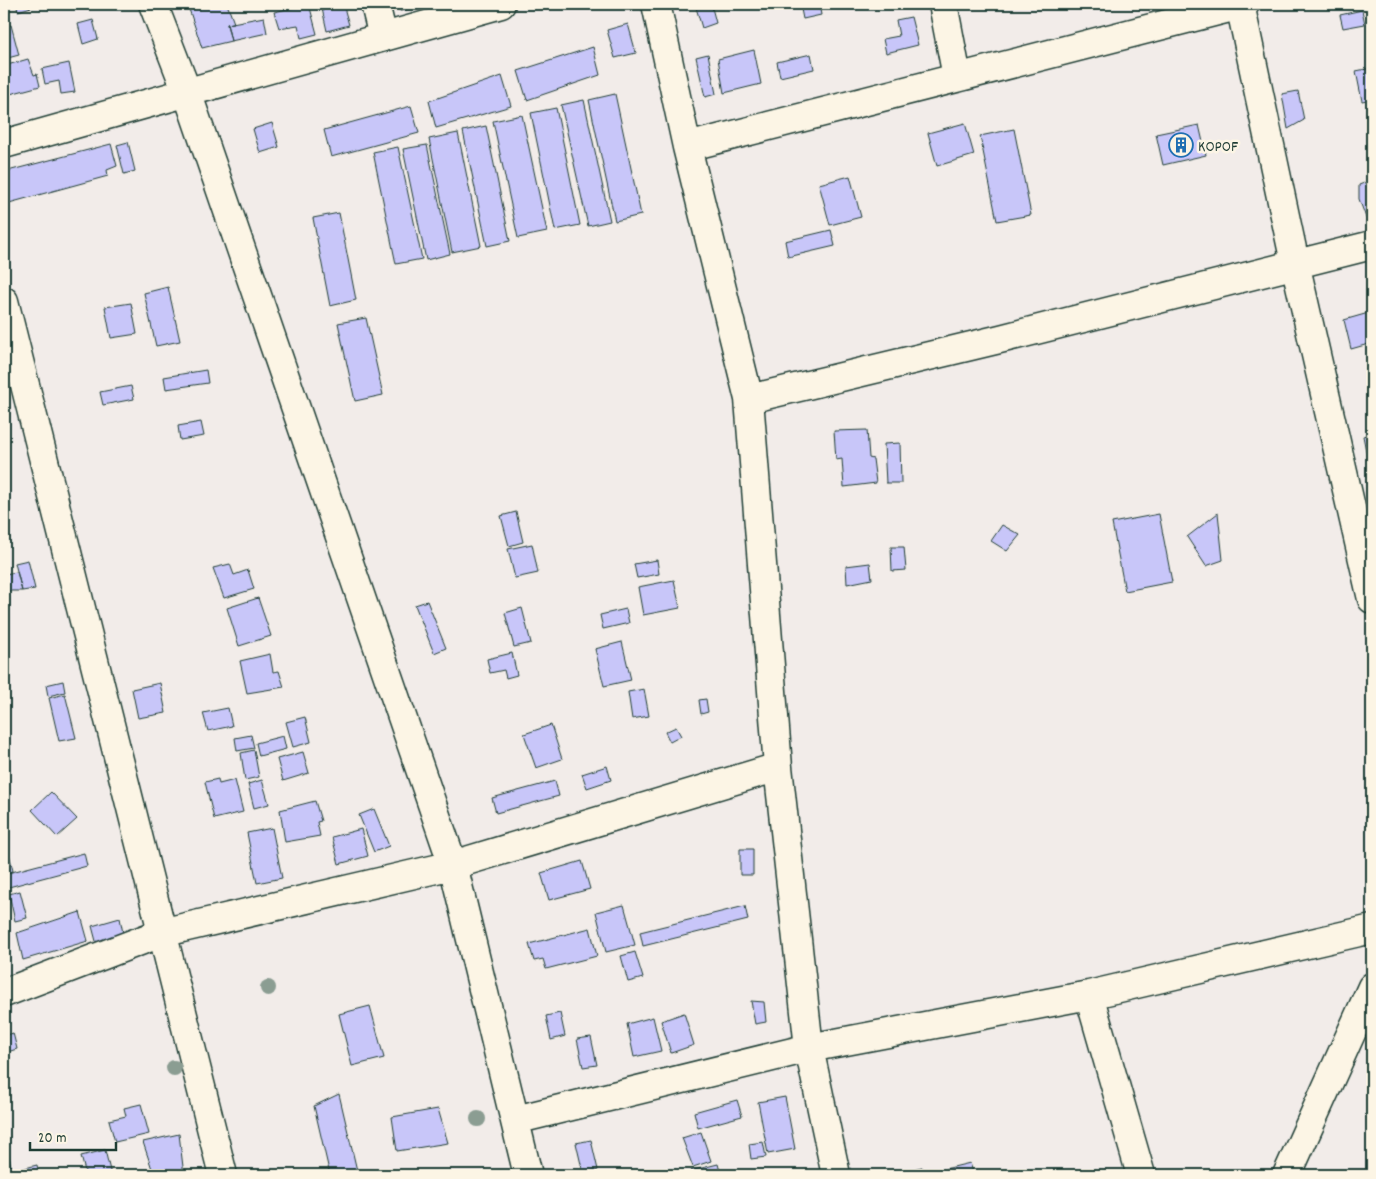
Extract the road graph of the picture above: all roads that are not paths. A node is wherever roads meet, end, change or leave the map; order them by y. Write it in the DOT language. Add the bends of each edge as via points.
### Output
graph roads {
  1 [pos="153,4"];
  2 [pos="375,4"];
  3 [pos="501,4"];
  4 [pos="656,4"];
  5 [pos="943,4"];
  6 [pos="1242,4"];
  7 [pos="383,37"];
  8 [pos="957,78"];
  9 [pos="187,92"];
  10 [pos="4,144"];
  11 [pos="687,147"];
  12 [pos="1372,245"];
  13 [pos="1296,263"];
  14 [pos="4,301"];
  15 [pos="749,399"];
  16 [pos="1372,600"];
  17 [pos="778,767"];
  18 [pos="453,865"];
  19 [pos="1372,929"];
  20 [pos="161,933"];
  21 [pos="1372,987"];
  22 [pos="4,993"];
  23 [pos="1089,995"];
  24 [pos="809,1048"];
  25 [pos="514,1120"];
  26 [pos="223,1175"];
  27 [pos="528,1175"];
  28 [pos="836,1175"];
  29 [pos="1141,1175"];
  30 [pos="1287,1175"];
  1 -- 9 [label="street"];
  2 -- 7 [label="street"];
  3 -- 7 [label="street"];
  4 -- 11 [label="street"];
  5 -- 8 [label="street"];
  6 -- 8 [label="street"];
  6 -- 13 [label="street"];
  7 -- 9 [label="street"];
  8 -- 11 [label="street"];
  9 -- 10 [label="street"];
  9 -- 18 [label="street"];
  11 -- 15 [label="street"];
  12 -- 13 [label="street"];
  13 -- 15 [label="street"];
  13 -- 16 [label="street"];
  14 -- 20 [label="street"];
  15 -- 17 [label="street"];
  17 -- 18 [label="street"];
  17 -- 24 [label="street"];
  18 -- 20 [label="street"];
  18 -- 25 [label="street"];
  19 -- 23 [label="street"];
  20 -- 22 [label="street"];
  20 -- 26 [label="street"];
  21 -- 30 [label="street"];
  23 -- 24 [label="street"];
  23 -- 29 [label="street"];
  24 -- 25 [label="street"];
  24 -- 28 [label="street"];
  25 -- 27 [label="street"];
}
